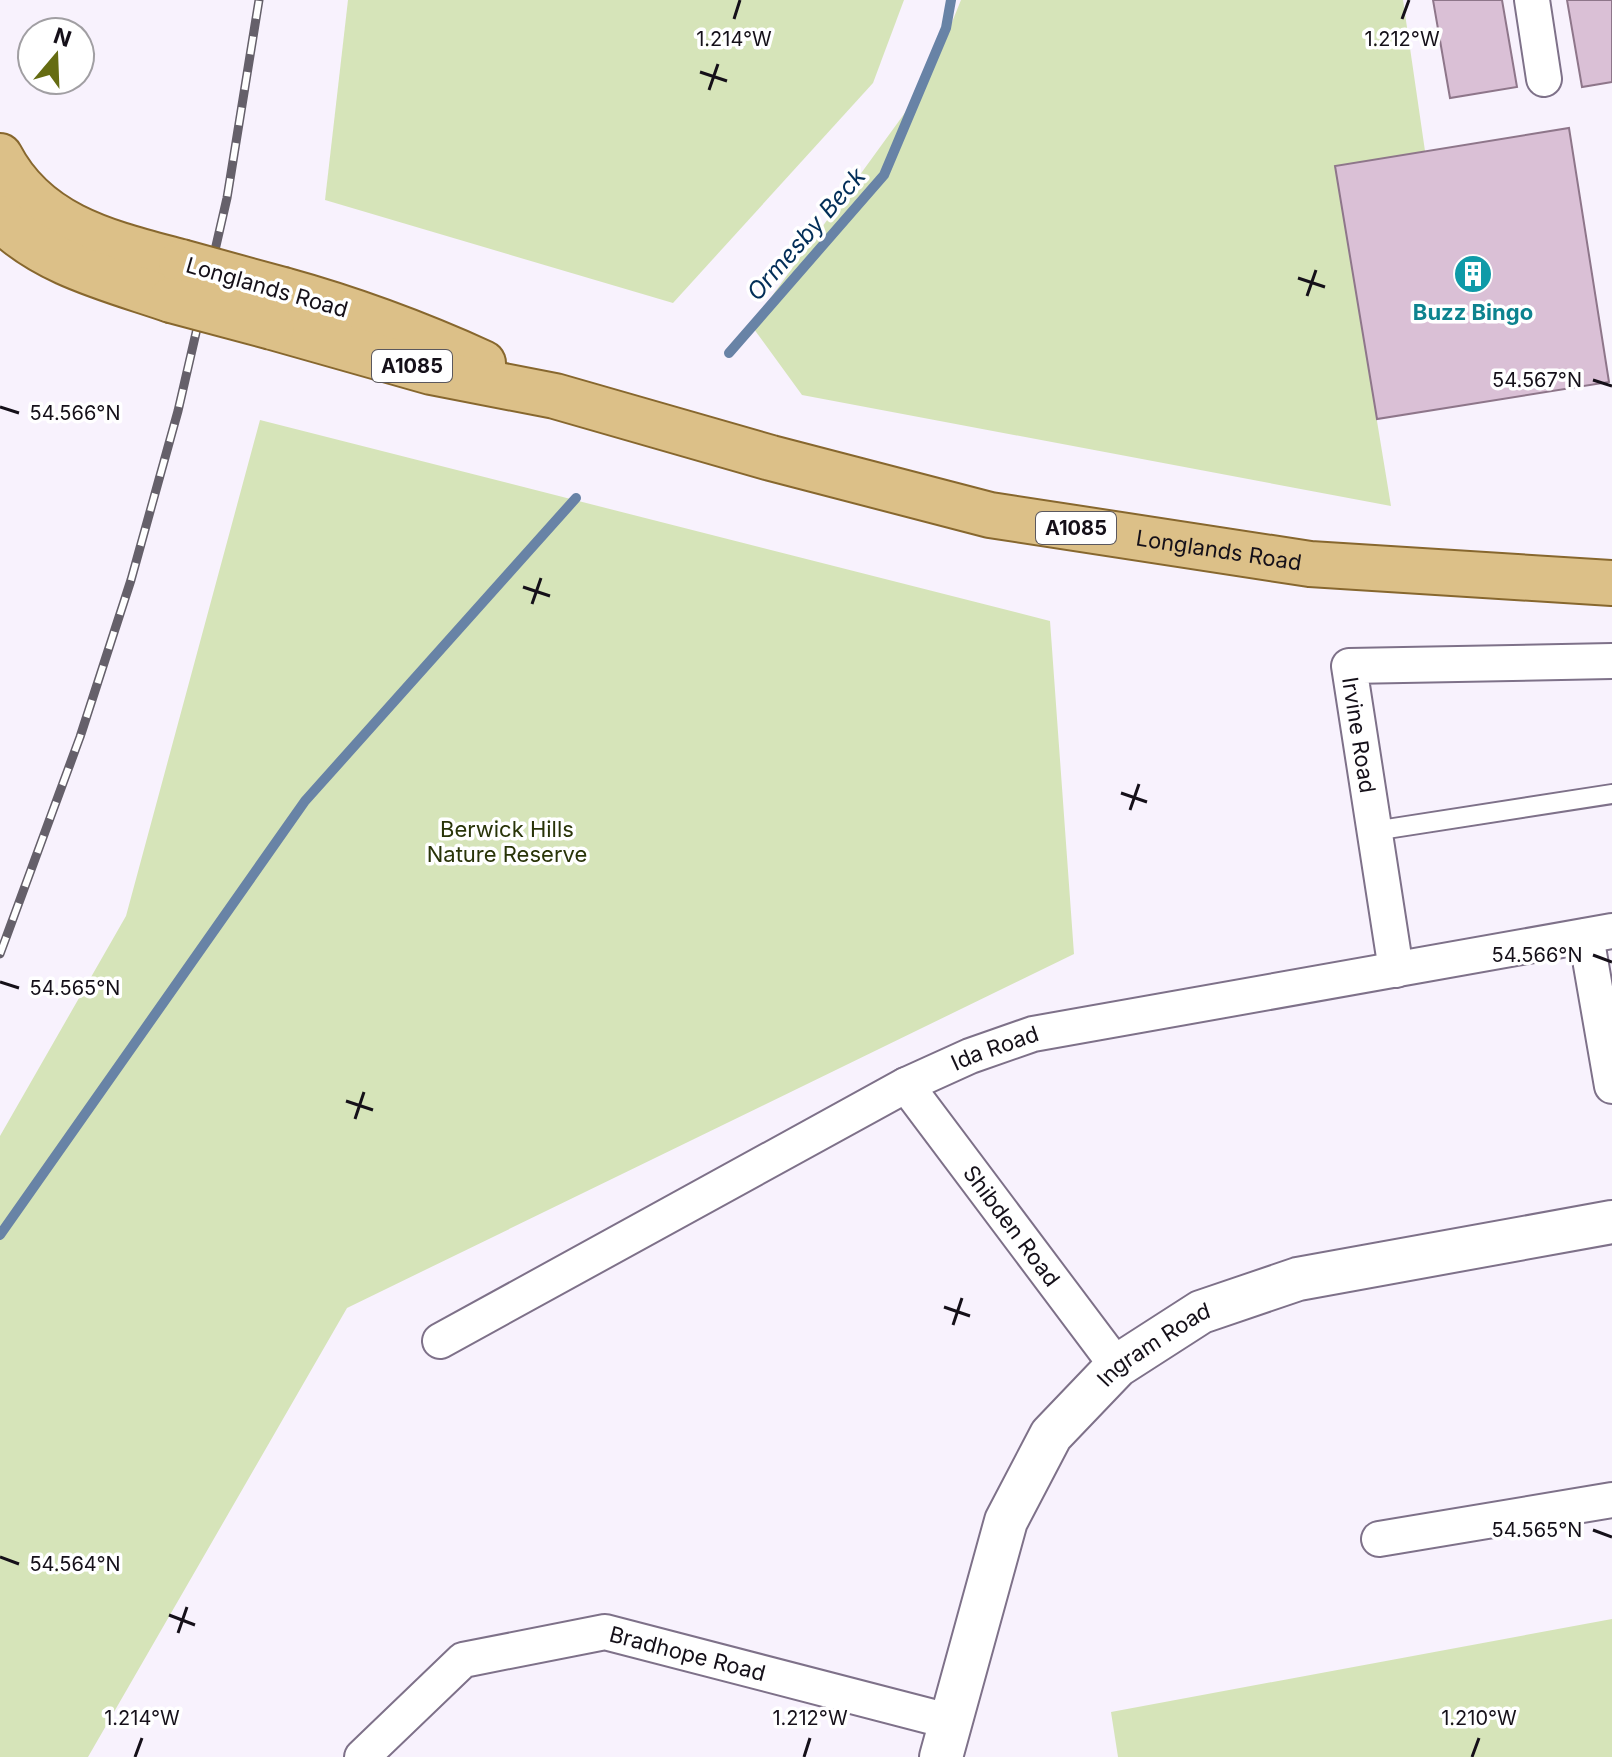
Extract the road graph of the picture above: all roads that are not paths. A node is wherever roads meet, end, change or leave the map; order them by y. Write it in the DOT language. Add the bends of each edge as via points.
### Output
graph roads {
  1 [pos="1532,0"];
  2 [pos="1544,79"];
  3 [pos="0,156"];
  4 [pos="0,218"];
  5 [pos="176,281"];
  6 [pos="1612,583"];
  7 [pos="1612,661"];
  8 [pos="1612,794"];
  9 [pos="1374,831"];
  10 [pos="1599,934"];
  11 [pos="1396,970"];
  12 [pos="906,1085"];
  13 [pos="1612,1086"];
  14 [pos="1612,1222"];
  15 [pos="440,1341"];
  16 [pos="1117,1366"];
  17 [pos="1612,1500"];
  18 [pos="1379,1539"];
  19 [pos="947,1740"];
  20 [pos="362,1757"];
  1 -- 2 [label="street"];
  3 -- 5 [label="main road, Longlands Road / A1085" via="10,175 61,222"];
  4 -- 5 [label="main road, Longlands Road / A1085" via="52,256"];
  5 -- 6 [label="main road, Longlands Road / A1085, bridge" via="278,308 330,303 435,341 555,396 990,515 1310,564"];
  7 -- 9 [label="street, Irvine Road" via="1349,666"];
  8 -- 9 [label="lane"];
  9 -- 11 [label="street, Irvine Road"];
  10 -- 11 [label="street, Ida Road"];
  10 -- 13 [label="street"];
  11 -- 12 [label="street, Ida Road" via="1033,1034"];
  12 -- 15 [label="street, Ida Road"];
  12 -- 16 [label="street, Shibden Road"];
  14 -- 16 [label="street, Ingram Road" via="1298,1279 1201,1312"];
  16 -- 19 [label="street, Ingram Road" via="1051,1435 1006,1521"];
  17 -- 18 [label="street"];
  19 -- 20 [label="street, Bradhope Road" via="605,1632 463,1660"];
}
